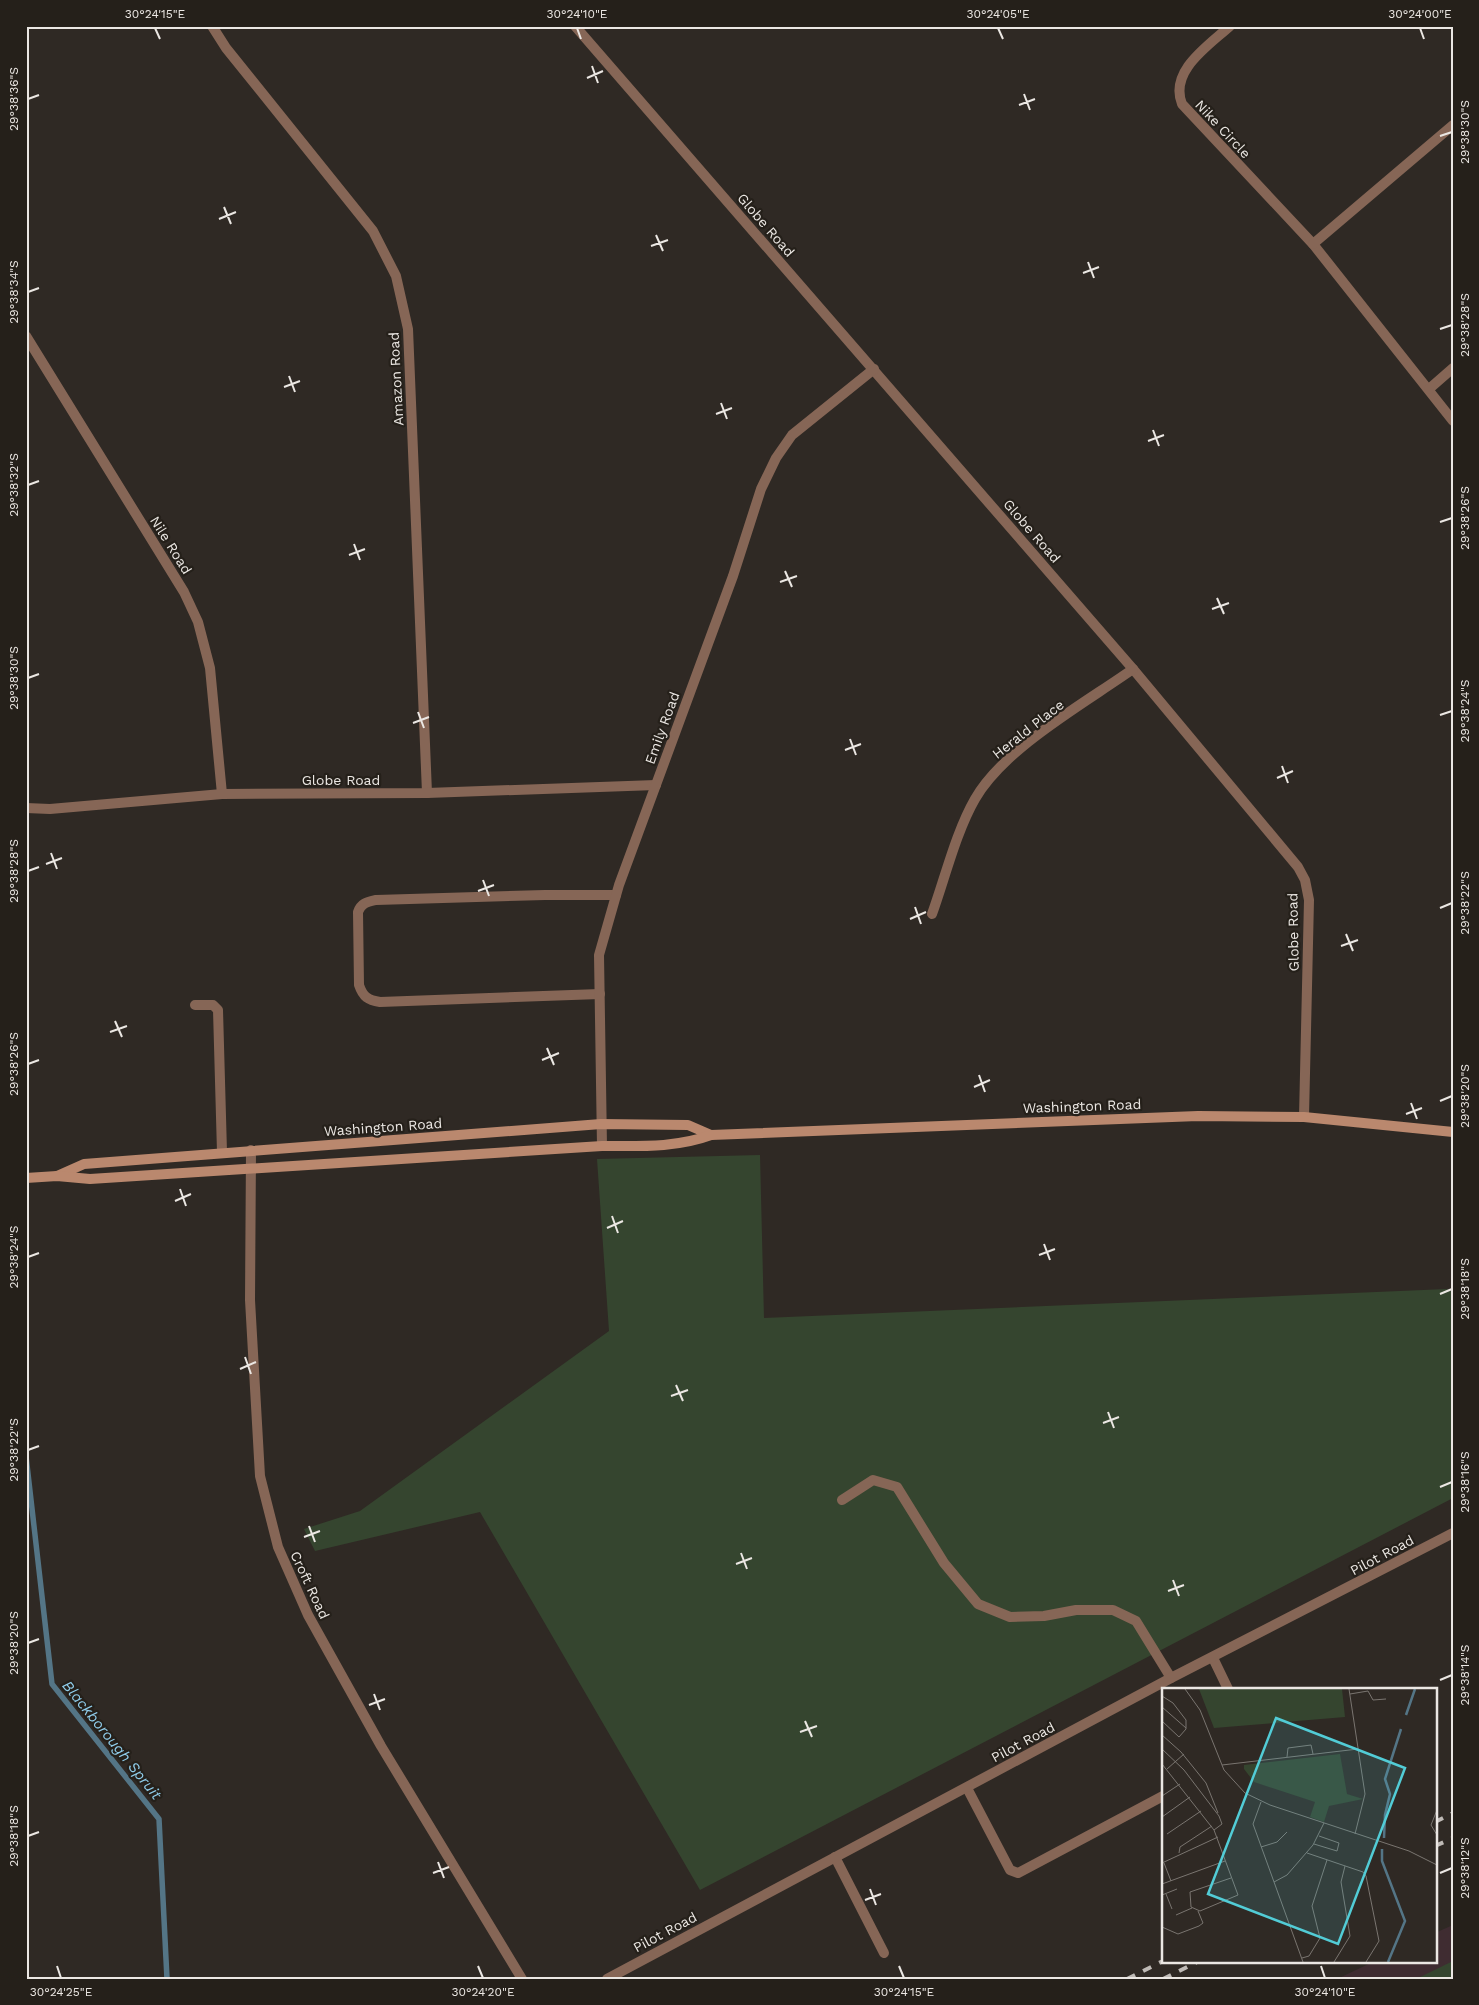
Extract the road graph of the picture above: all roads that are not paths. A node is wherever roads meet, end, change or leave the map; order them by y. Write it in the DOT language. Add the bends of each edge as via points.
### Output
graph roads {
  1 [pos="212,26"];
  2 [pos="575,26"];
  3 [pos="1230,26"];
  4 [pos="1453,125"];
  5 [pos="1313,244"];
  6 [pos="26,336"];
  7 [pos="1453,368"];
  8 [pos="874,369"];
  9 [pos="1429,389"];
  10 [pos="1453,421"];
  11 [pos="1133,669"];
  12 [pos="656,785"];
  13 [pos="222,794"];
  14 [pos="427,794"];
  15 [pos="26,808"];
  16 [pos="616,895"];
  17 [pos="932,914"];
  18 [pos="600,994"];
  19 [pos="195,1005"];
  20 [pos="1304,1117"];
  21 [pos="601,1124"];
  22 [pos="1453,1132"];
  23 [pos="711,1135"];
  24 [pos="602,1146"];
  25 [pos="251,1150"];
  26 [pos="222,1152"];
  27 [pos="252,1169"];
  28 [pos="57,1176"];
  29 [pos="26,1178"];
  30 [pos="842,1500"];
  31 [pos="1453,1533"];
  32 [pos="1213,1658"];
  33 [pos="1171,1678"];
  34 [pos="1228,1688"];
  35 [pos="967,1788"];
  36 [pos="1162,1797"];
  37 [pos="835,1857"];
  38 [pos="884,1953"];
  39 [pos="522,1979"];
  40 [pos="607,1979"];
  1 -- 14 [label="street, Amazon Road" via="226,48 373,231 396,276 408,329"];
  2 -- 8 [label="street, Globe Road"];
  3 -- 5 [label="street, Nike Circle" via="1198,54 1186,70 1179,82 1180,99 1192,117"];
  4 -- 5 [label="street"];
  5 -- 9 [label="street, Nike Circle"];
  6 -- 13 [label="street, Nile Road" via="184,592 198,622 210,668"];
  7 -- 9 [label="street"];
  8 -- 11 [label="street, Globe Road"];
  8 -- 12 [label="street, Emily Road" via="811,417 792,435 776,458 761,489"];
  9 -- 10 [label="street, Nike Circle"];
  11 -- 17 [label="street, Herald Place" via="1035,738 993,773 974,800"];
  11 -- 20 [label="street, Globe Road" via="1287,853 1305,880 1309,900"];
  12 -- 14 [label="street, Globe Road"];
  12 -- 16 [label="street, Emily Road"];
  13 -- 14 [label="street, Globe Road"];
  13 -- 15 [label="street, Globe Road" via="50,809"];
  16 -- 18 [label="street, Emily Road" via="599,955"];
  16 -- 18 [label="street" via="387,900 367,902 360,906 358,912 358,985 362,995 370,1000"];
  18 -- 21 [label="street, Emily Road"];
  19 -- 26 [label="street" via="213,1005 218,1010"];
  20 -- 22 [label="main road, Washington Road"];
  20 -- 23 [label="main road, Washington Road" via="1198,1116"];
  21 -- 23 [label="main road, Washington Road" via="688,1125"];
  21 -- 24 [label="street, Emily Road"];
  21 -- 25 [label="main road, Washington Road"];
  23 -- 24 [label="main road, Washington Road" via="675,1145"];
  24 -- 27 [label="main road, Washington Road"];
  25 -- 26 [label="main road, Washington Road"];
  25 -- 27 [label="street, Croft Road"];
  26 -- 28 [label="main road, Washington Road" via="84,1164"];
  27 -- 28 [label="main road, Washington Road" via="90,1180"];
  27 -- 39 [label="street, Croft Road" via="250,1291 260,1476 278,1547 308,1615 382,1746"];
  28 -- 29 [label="main road, Washington Road"];
  30 -- 33 [label="street" via="873,1480 897,1487 944,1563 978,1604 1010,1617 1044,1616 1076,1610 1113,1610 1136,1621"];
  31 -- 32 [label="street, Pilot Road"];
  32 -- 33 [label="street, Pilot Road"];
  32 -- 34 [label="street"];
  33 -- 35 [label="street, Pilot Road"];
  35 -- 36 [label="street" via="1010,1870 1018,1873"];
  35 -- 37 [label="street, Pilot Road"];
  37 -- 38 [label="street"];
  37 -- 40 [label="street, Pilot Road"];
}
